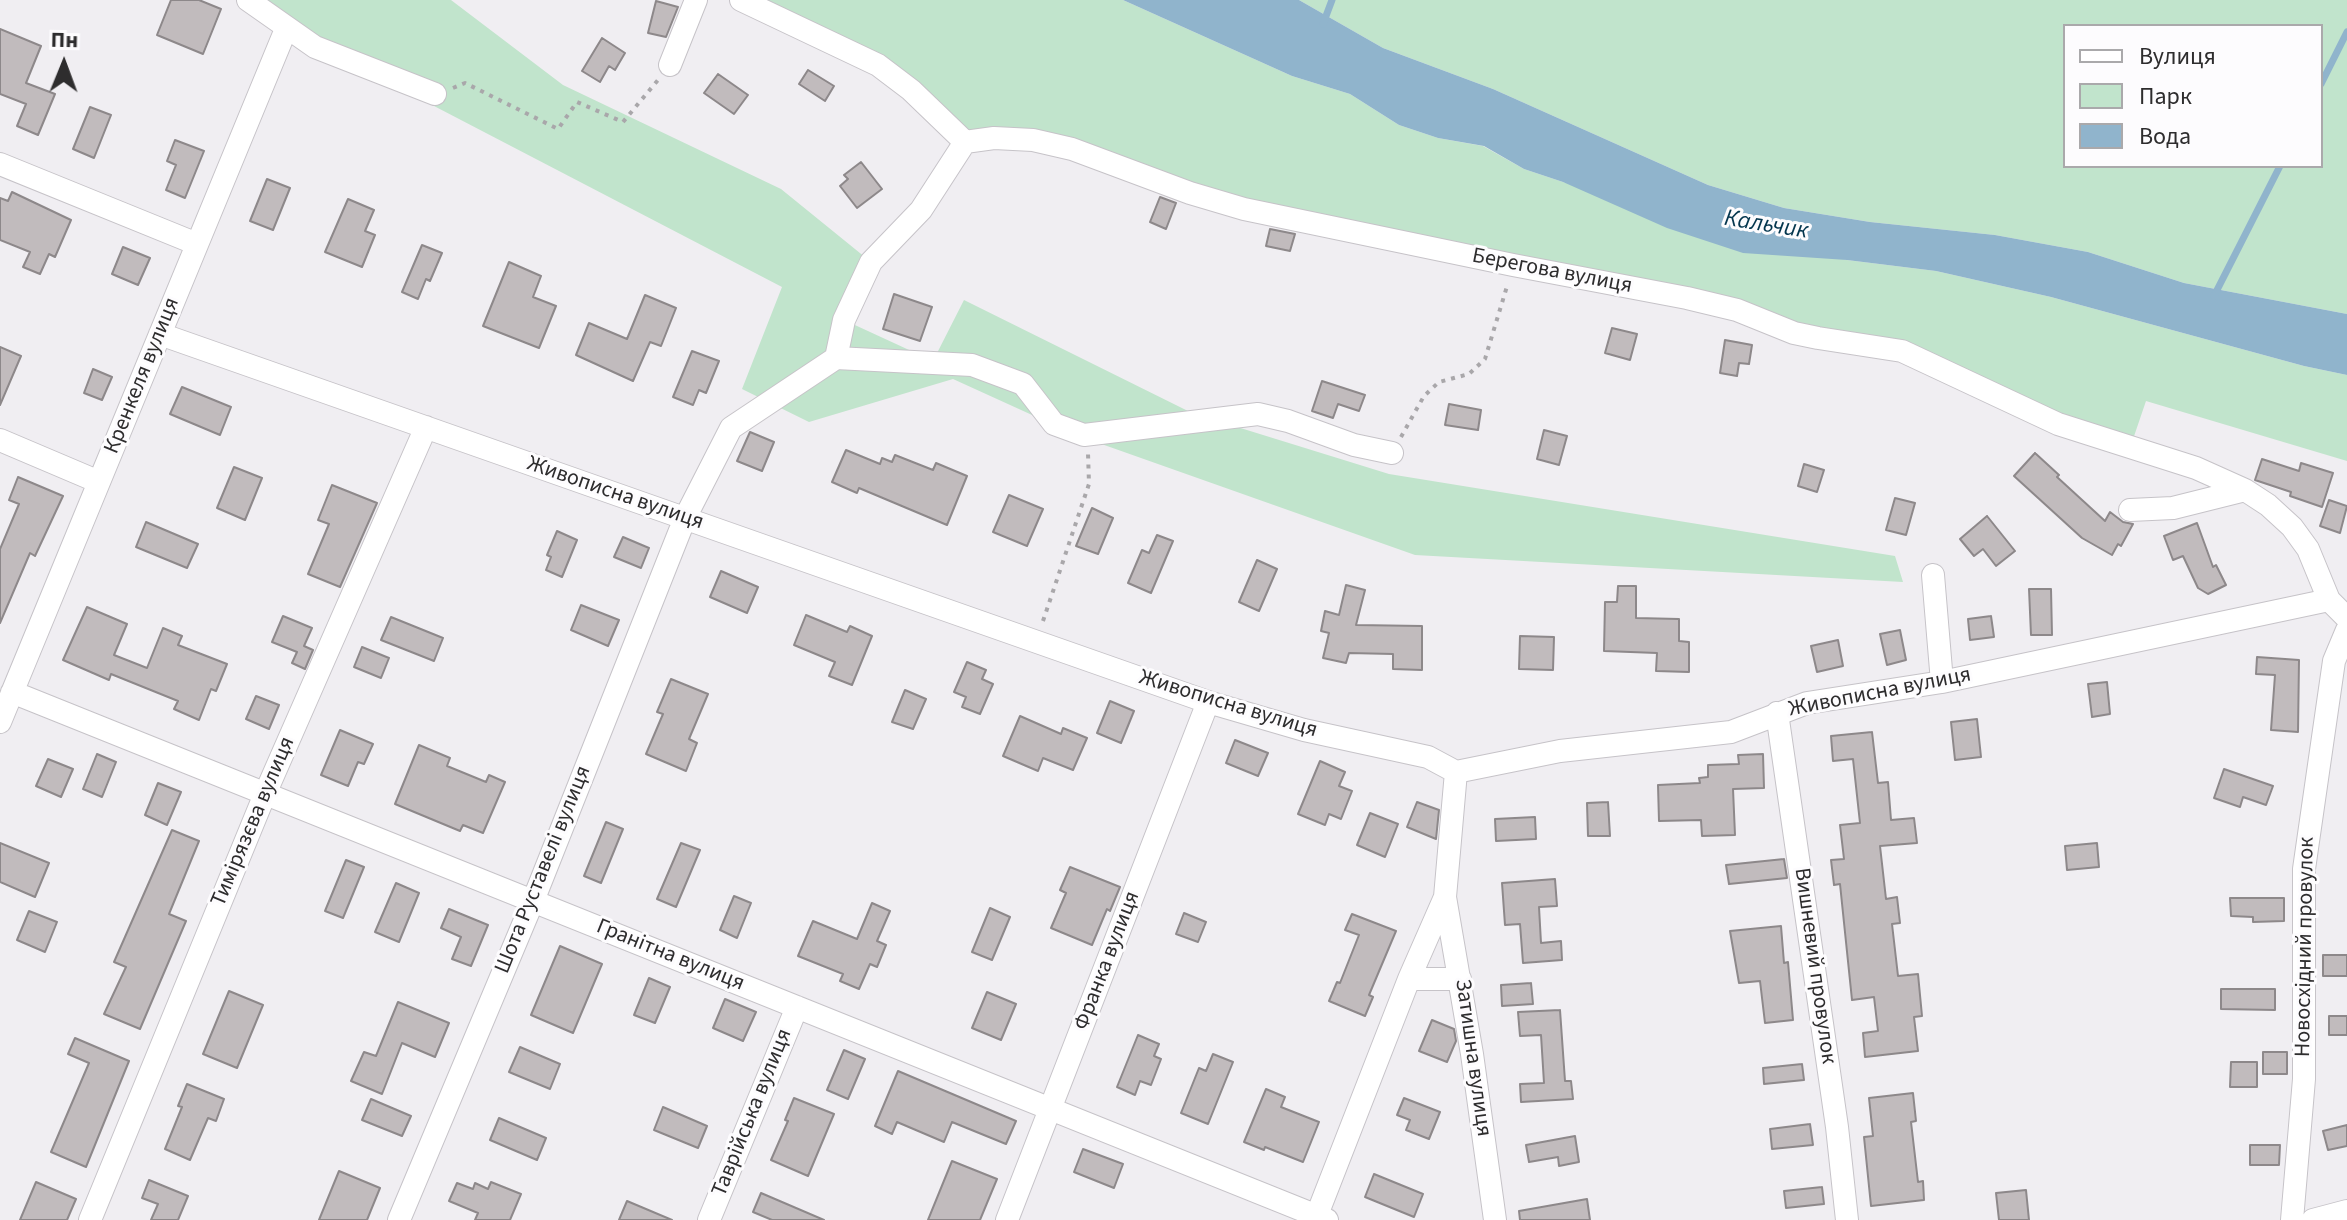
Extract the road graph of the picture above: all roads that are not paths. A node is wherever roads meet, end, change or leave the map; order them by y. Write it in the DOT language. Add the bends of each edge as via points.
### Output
graph roads {
  1 [pos="248,0"];
  2 [pos="696,0"];
  3 [pos="741,0"];
  4 [pos="286,29"];
  5 [pos="670,65"];
  6 [pos="435,94"];
  7 [pos="965,142"];
  8 [pos="0,164"];
  9 [pos="197,244"];
  10 [pos="160,334"];
  11 [pos="836,358"];
  12 [pos="426,427"];
  13 [pos="0,440"];
  14 [pos="1392,453"];
  15 [pos="99,482"];
  16 [pos="2245,490"];
  17 [pos="2130,510"];
  18 [pos="685,518"];
  19 [pos="1933,575"];
  20 [pos="2329,600"];
  21 [pos="2347,618"];
  22 [pos="2347,630"];
  23 [pos="1942,682"];
  24 [pos="1208,702"];
  25 [pos="4,708"];
  26 [pos="1777,713"];
  27 [pos="1456,772"];
  28 [pos="265,794"];
  29 [pos="1445,897"];
  30 [pos="533,901"];
  31 [pos="1409,979"];
  32 [pos="1460,979"];
  33 [pos="797,1007"];
  34 [pos="1052,1109"];
  35 [pos="2347,1211"];
  36 [pos="1319,1218"];
  37 [pos="90,1220"];
  38 [pos="399,1220"];
  39 [pos="709,1220"];
  40 [pos="1007,1220"];
  41 [pos="1495,1220"];
  42 [pos="1847,1220"];
  43 [pos="2292,1220"];
  44 [pos="2313,1220"];
  1 -- 4 [label="street"];
  2 -- 5 [label="street"];
  3 -- 7 [label="street" via="878,65"];
  4 -- 6 [label="street" via="315,47"];
  4 -- 9 [label="street, Кренкеля вулиця"];
  7 -- 11 [label="street" via="921,210 871,262 844,320"];
  7 -- 16 [label="street, Берегова вулиця" via="1033,140 1244,209 1725,307 1794,333 1902,351 2058,424 2196,468"];
  8 -- 9 [label="street"];
  9 -- 10 [label="street, Кренкеля вулиця"];
  10 -- 12 [label="street, Живописна вулиця"];
  10 -- 15 [label="street, Кренкеля вулиця"];
  11 -- 14 [label="street" via="972,365 1023,384 1054,424 1084,435 1258,414"];
  11 -- 18 [label="street, Шота Руставелі вулиця" via="731,428"];
  12 -- 18 [label="street, Живописна вулиця"];
  12 -- 28 [label="street, Тимірязєва вулиця"];
  13 -- 15 [label="street"];
  15 -- 25 [label="street, Кренкеля вулиця"];
  16 -- 17 [label="street" via="2173,508"];
  16 -- 20 [label="street, Берегова вулиця" via="2292,527 2308,549"];
  18 -- 24 [label="street, Живописна вулиця"];
  18 -- 30 [label="street, Шота Руставелі вулиця"];
  19 -- 23 [label="street"];
  20 -- 21 [label="street"];
  20 -- 23 [label="street, Живописна вулиця"];
  22 -- 43 [label="street, Новосхідний провулок" via="2334,661 2305,856 2304,1079"];
  23 -- 26 [label="street, Живописна вулиця" via="1807,703"];
  24 -- 27 [label="street, Живописна вулиця" via="1428,757"];
  24 -- 34 [label="street, Франка вулиця"];
  25 -- 28 [label="street, Гранітна вулиця"];
  26 -- 27 [label="street, Живописна вулиця" via="1731,732 1572,749"];
  26 -- 42 [label="street, Вишневий провулок"];
  27 -- 29 [label="street"];
  28 -- 30 [label="street, Гранітна вулиця"];
  28 -- 37 [label="street, Тимірязєва вулиця"];
  29 -- 31 [label="street"];
  29 -- 32 [label="street, Затишна вулиця"];
  30 -- 33 [label="street, Гранітна вулиця"];
  30 -- 38 [label="street, Шота Руставелі вулиця"];
  31 -- 32 [label="street"];
  31 -- 36 [label="street"];
  32 -- 41 [label="street, Затишна вулиця"];
  33 -- 34 [label="street, Гранітна вулиця"];
  33 -- 39 [label="street, Таврійська вулиця"];
  34 -- 36 [label="street, Гранітна вулиця"];
  34 -- 40 [label="street, Франка вулиця"];
  35 -- 44 [label="street"];
}
